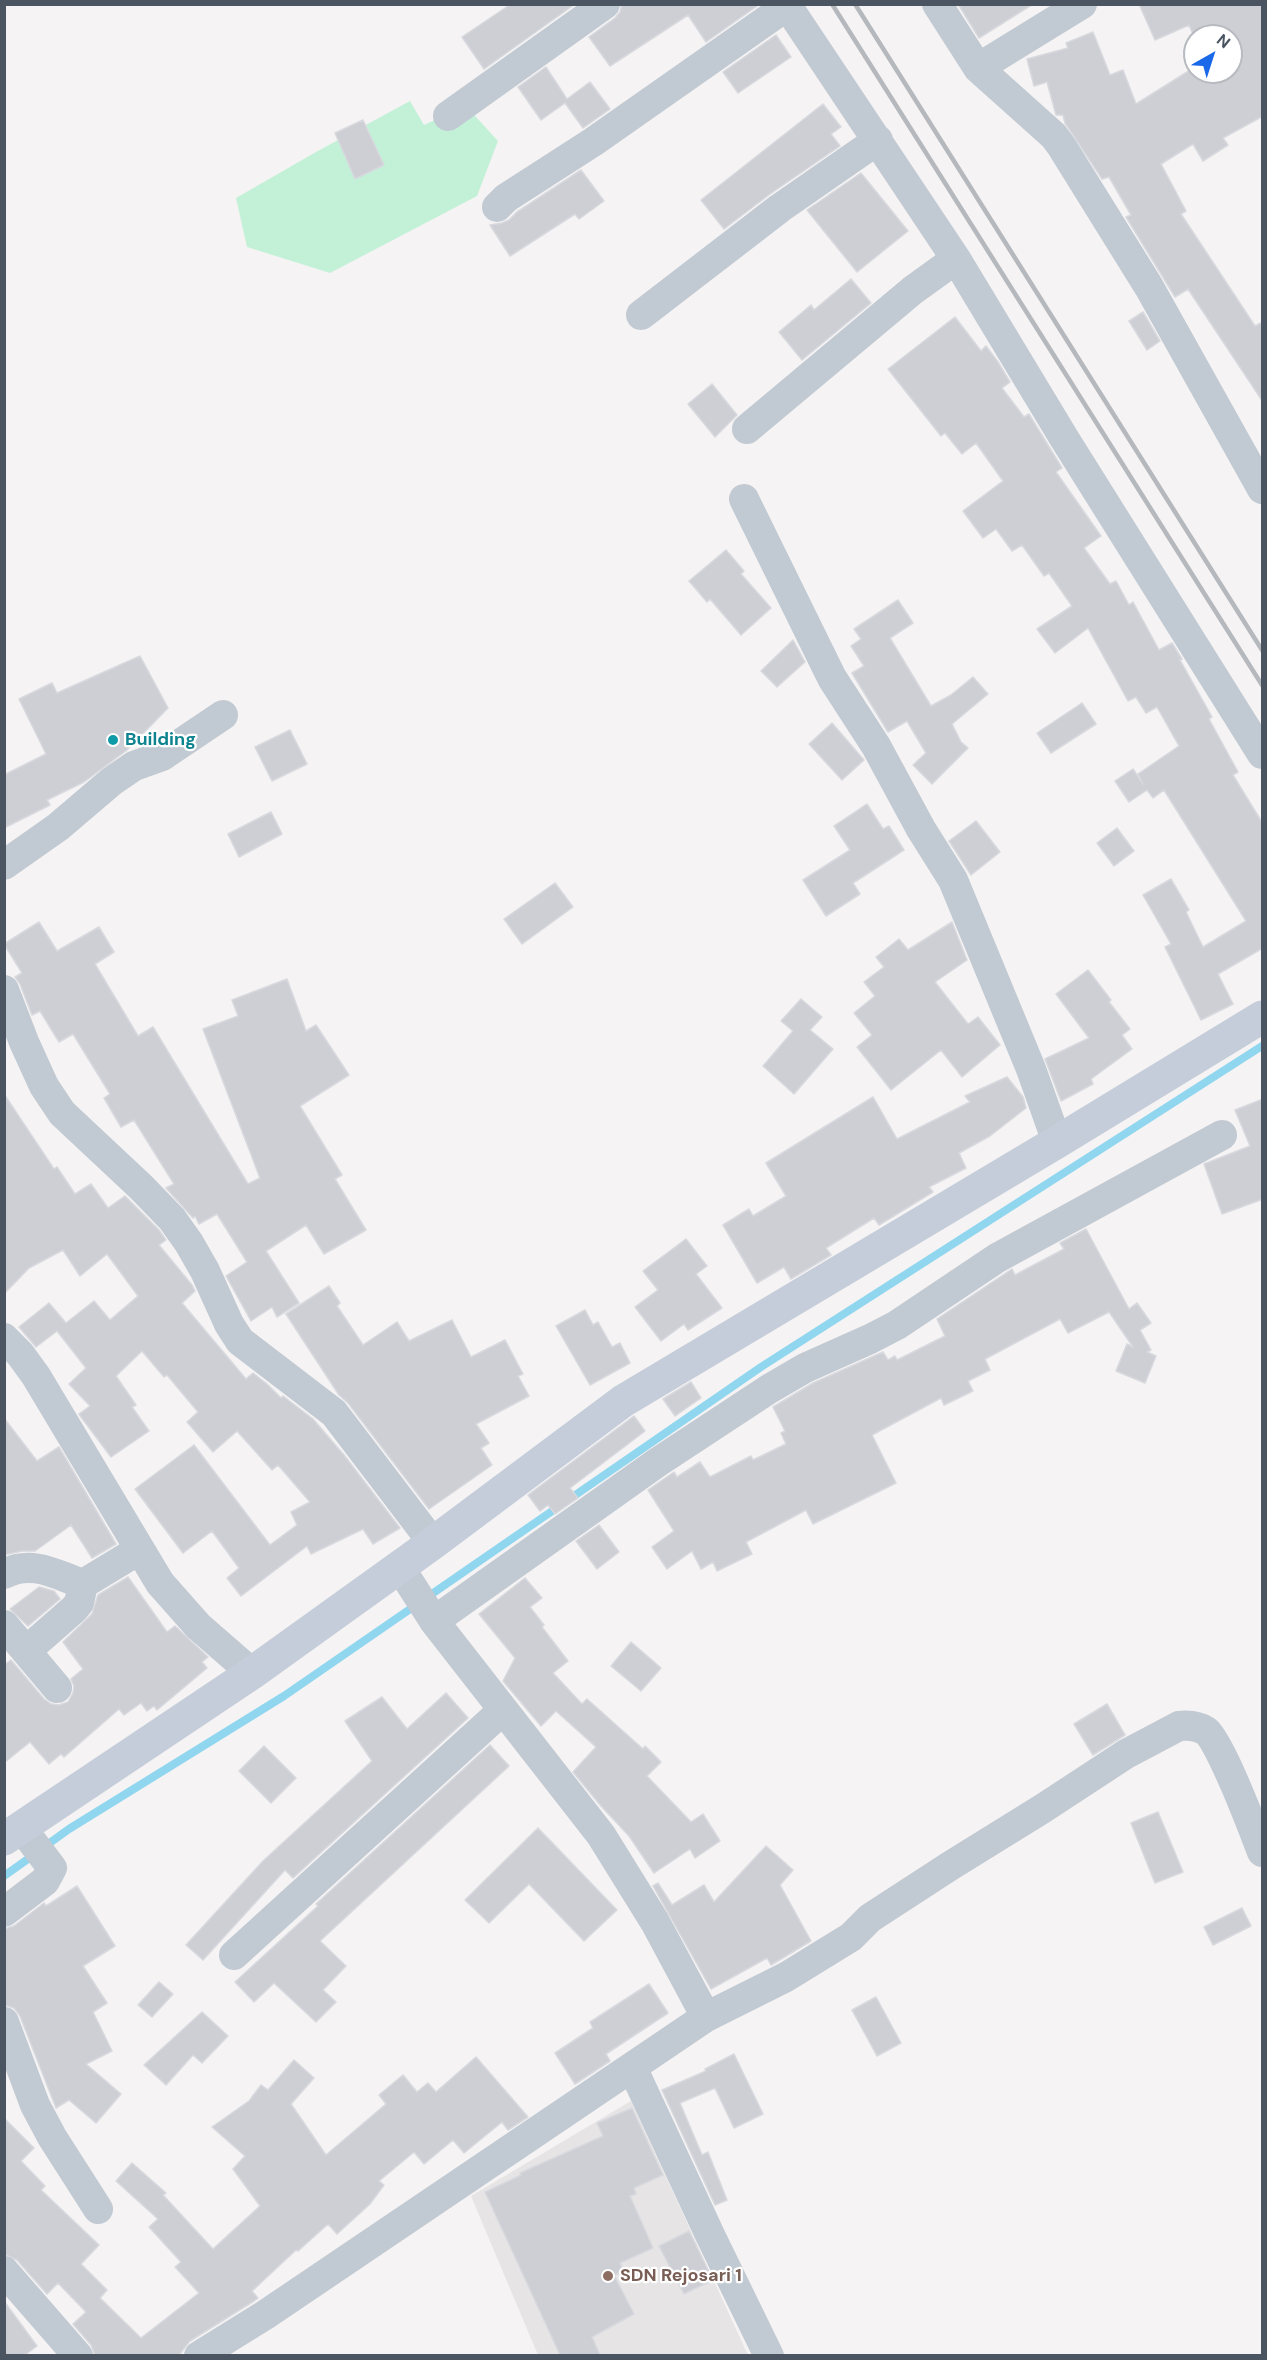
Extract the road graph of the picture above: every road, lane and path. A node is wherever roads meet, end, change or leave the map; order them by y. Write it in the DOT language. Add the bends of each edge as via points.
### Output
graph roads {
  1 [pos="605,4"];
  2 [pos="937,4"];
  3 [pos="1082,4"];
  4 [pos="787,5"];
  5 [pos="978,68"];
  6 [pos="448,116"];
  7 [pos="878,140"];
  8 [pos="497,207"];
  9 [pos="956,259"];
  10 [pos="641,315"];
  11 [pos="747,429"];
  12 [pos="1263,489"];
  13 [pos="744,500"];
  14 [pos="223,715"];
  15 [pos="1263,754"];
  16 [pos="4,865"];
  17 [pos="4,990"];
  18 [pos="1263,1017"];
  19 [pos="1222,1135"];
  20 [pos="1057,1142"];
  21 [pos="4,1338"];
  22 [pos="433,1543"];
  23 [pos="139,1550"];
  24 [pos="4,1574"];
  25 [pos="405,1576"];
  26 [pos="83,1584"];
  27 [pos="431,1616"];
  28 [pos="4,1625"];
  29 [pos="26,1651"];
  30 [pos="252,1673"];
  31 [pos="57,1688"];
  32 [pos="503,1710"];
  33 [pos="19,1835"];
  34 [pos="1263,1852"];
  35 [pos="4,1912"];
  36 [pos="234,1955"];
  37 [pos="706,2017"];
  38 [pos="4,2022"];
  39 [pos="632,2067"];
  40 [pos="98,2210"];
  41 [pos="4,2271"];
  42 [pos="78,2355"];
  43 [pos="199,2355"];
  44 [pos="769,2355"];
  1 -- 6 [label="street"];
  2 -- 5 [label="street"];
  3 -- 5 [label="street"];
  4 -- 7 [label="street"];
  4 -- 8 [label="street"];
  5 -- 12 [label="street" via="1062,147 1149,287"];
  7 -- 9 [label="street"];
  7 -- 10 [label="street" via="780,208"];
  9 -- 11 [label="street" via="913,290"];
  9 -- 15 [label="street"];
  13 -- 20 [label="street" via="832,678 953,880"];
  14 -- 16 [label="street" via="162,756 134,766 112,781 58,827"];
  17 -- 22 [label="street" via="44,1086 62,1113 172,1220 205,1271 236,1336 334,1413"];
  18 -- 20 [label="main road"];
  19 -- 27 [label="street" via="997,1258 897,1324 769,1389"];
  20 -- 22 [label="main road" via="623,1401"];
  21 -- 23 [label="street" via="36,1376"];
  22 -- 25 [label="main road"];
  23 -- 26 [label="street"];
  23 -- 30 [label="street" via="175,1602"];
  24 -- 26 [label="street" via="18,1568 38,1567"];
  25 -- 27 [label="street"];
  25 -- 30 [label="main road"];
  26 -- 29 [label="street" via="74,1609"];
  27 -- 32 [label="street"];
  28 -- 29 [label="street"];
  29 -- 31 [label="street"];
  30 -- 33 [label="main road"];
  32 -- 36 [label="street"];
  32 -- 37 [label="street" via="601,1836 655,1922"];
  33 -- 35 [label="street" via="50,1865 51,1874"];
  34 -- 37 [label="street" via="1219,1750 1207,1732 1179,1726 1126,1754 950,1866 870,1918 851,1937 786,1977"];
  37 -- 39 [label="street"];
  38 -- 40 [label="street" via="35,2105"];
  39 -- 43 [label="street" via="265,2315"];
  39 -- 44 [label="street"];
  41 -- 42 [label="street"];
}
